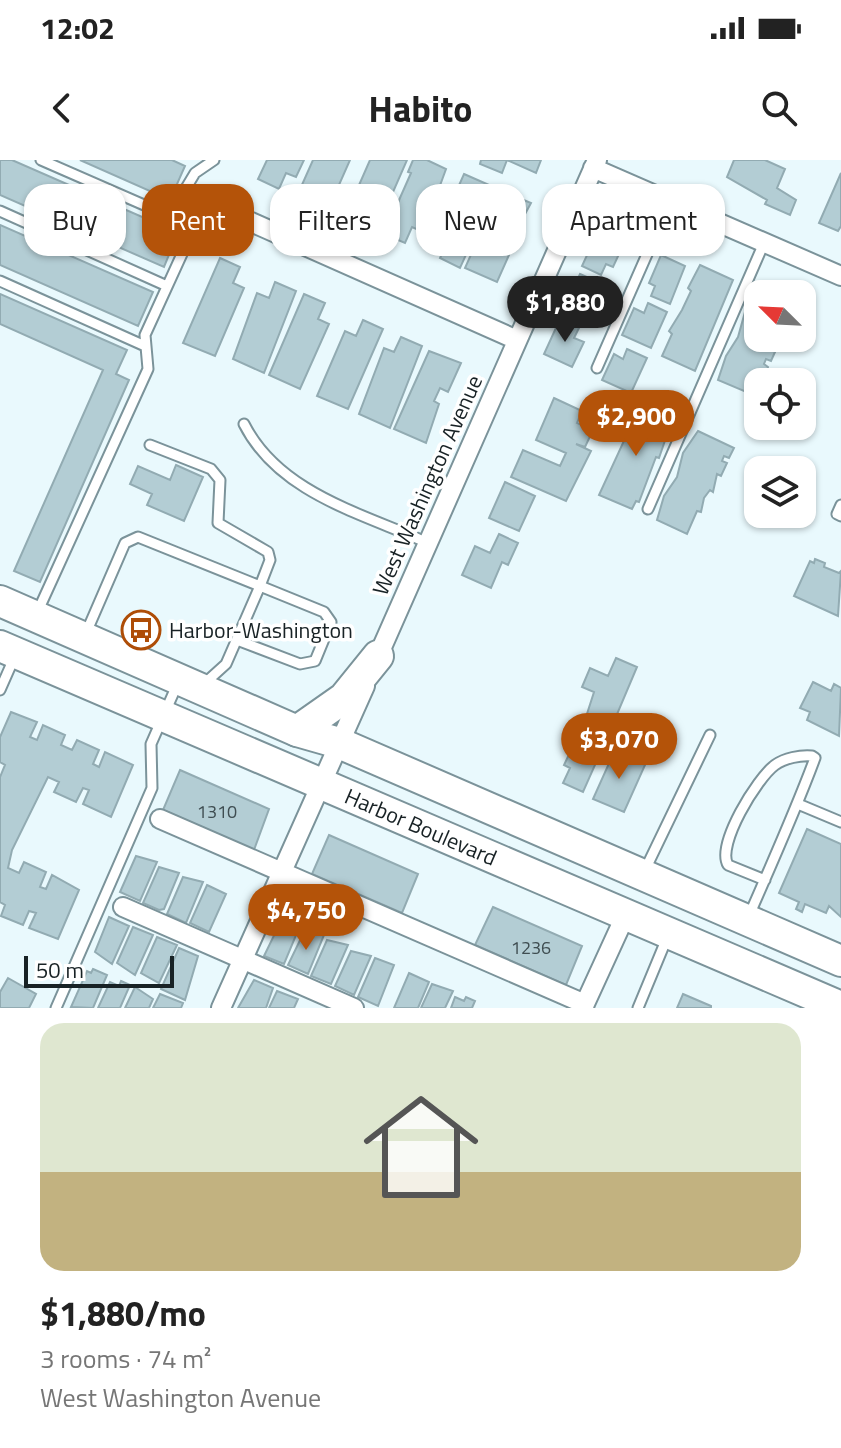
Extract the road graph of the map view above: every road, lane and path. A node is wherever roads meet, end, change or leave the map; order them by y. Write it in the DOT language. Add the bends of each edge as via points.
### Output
graph roads {
  1 [pos="41,160"];
  2 [pos="212,160"];
  3 [pos="595,164"];
  4 [pos="186,184"];
  5 [pos="634,184"];
  6 [pos="142,204"];
  7 [pos="0,211"];
  8 [pos="254,223"];
  9 [pos="725,226"];
  10 [pos="764,243"];
  11 [pos="181,256"];
  12 [pos="646,256"];
  13 [pos="841,276"];
  14 [pos="0,281"];
  15 [pos="167,286"];
  16 [pos="517,340"];
  17 [pos="145,346"];
  18 [pos="597,368"];
  19 [pos="244,424"];
  20 [pos="150,445"];
  21 [pos="841,505"];
  22 [pos="648,509"];
  23 [pos="841,516"];
  24 [pos="428,543"];
  25 [pos="260,586"];
  26 [pos="0,601"];
  27 [pos="35,616"];
  28 [pos="83,638"];
  29 [pos="237,640"];
  30 [pos="8,649"];
  31 [pos="378,656"];
  32 [pos="190,684"];
  33 [pos="0,690"];
  34 [pos="163,716"];
  35 [pos="297,731"];
  36 [pos="710,735"];
  37 [pos="339,743"];
  38 [pos="320,785"];
  39 [pos="798,804"];
  40 [pos="160,819"];
  41 [pos="841,822"];
  42 [pos="281,872"];
  43 [pos="643,875"];
  44 [pos="765,880"];
  45 [pos="123,907"];
  46 [pos="627,912"];
  47 [pos="747,920"];
  48 [pos="670,932"];
  49 [pos="243,959"];
  50 [pos="841,961"];
  51 [pos="584,1006"];
  52 [pos="841,1007"];
  53 [pos="56,1008"];
  54 [pos="221,1008"];
  55 [pos="354,1008"];
  56 [pos="638,1008"];
  1 -- 6 [label="lane"];
  2 -- 4 [label="lane"];
  3 -- 5 [label="street"];
  3 -- 16 [label="street, West Washington Avenue"];
  7 -- 15 [label="lane"];
  8 -- 16 [label="street"];
  9 -- 10 [label="street"];
  10 -- 13 [label="street"];
  10 -- 22 [label="lane"];
  11 -- 15 [label="lane"];
  12 -- 18 [label="lane"];
  14 -- 17 [label="lane"];
  15 -- 17 [label="lane"];
  16 -- 24 [label="street, West Washington Avenue"];
  17 -- 27 [label="lane" via="148,369"];
  19 -- 24 [label="lane" via="256,447 290,479"];
  20 -- 25 [label="lane" via="211,469 220,480 218,523 268,552"];
  21 -- 23 [label="lane"];
  24 -- 31 [label="street, West Washington Avenue"];
  25 -- 28 [label="lane" via="138,537 125,543"];
  25 -- 29 [label="lane"];
  25 -- 29 [label="lane" via="324,612 331,622 325,644 315,661 300,664"];
  26 -- 27 [label="main road, Harbor Boulevard"];
  27 -- 28 [label="main road, Harbor Boulevard"];
  28 -- 32 [label="main road, Harbor Boulevard"];
  29 -- 32 [label="lane" via="226,664"];
  30 -- 33 [label="lane"];
  30 -- 34 [label="main road, Harbor Boulevard"];
  31 -- 35 [label="main road" via="344,698"];
  31 -- 37 [label="street, West Washington Avenue"];
  32 -- 34 [label="lane"];
  32 -- 35 [label="main road, Harbor Boulevard"];
  34 -- 38 [label="main road, Harbor Boulevard"];
  34 -- 53 [label="lane" via="151,744 152,788"];
  35 -- 37 [label="main road, Harbor Boulevard"];
  36 -- 43 [label="lane"];
  37 -- 38 [label="street, West Washington Avenue"];
  37 -- 43 [label="main road, Harbor Boulevard"];
  38 -- 42 [label="street, West Washington Avenue"];
  38 -- 46 [label="main road, Harbor Boulevard"];
  39 -- 41 [label="lane"];
  39 -- 44 [label="lane"];
  39 -- 44 [label="lane" via="812,756 778,762 767,771 750,792 724,851 728,865"];
  40 -- 42 [label="street"];
  42 -- 49 [label="street, West Washington Avenue"];
  42 -- 51 [label="street"];
  43 -- 47 [label="main road, Harbor Boulevard"];
  44 -- 47 [label="lane"];
  45 -- 49 [label="street"];
  46 -- 48 [label="main road, Harbor Boulevard"];
  46 -- 51 [label="street"];
  47 -- 50 [label="main road, Harbor Boulevard"];
  48 -- 52 [label="main road, Harbor Boulevard"];
  48 -- 56 [label="lane"];
  49 -- 54 [label="street, West Washington Avenue"];
  49 -- 55 [label="street"];
}
